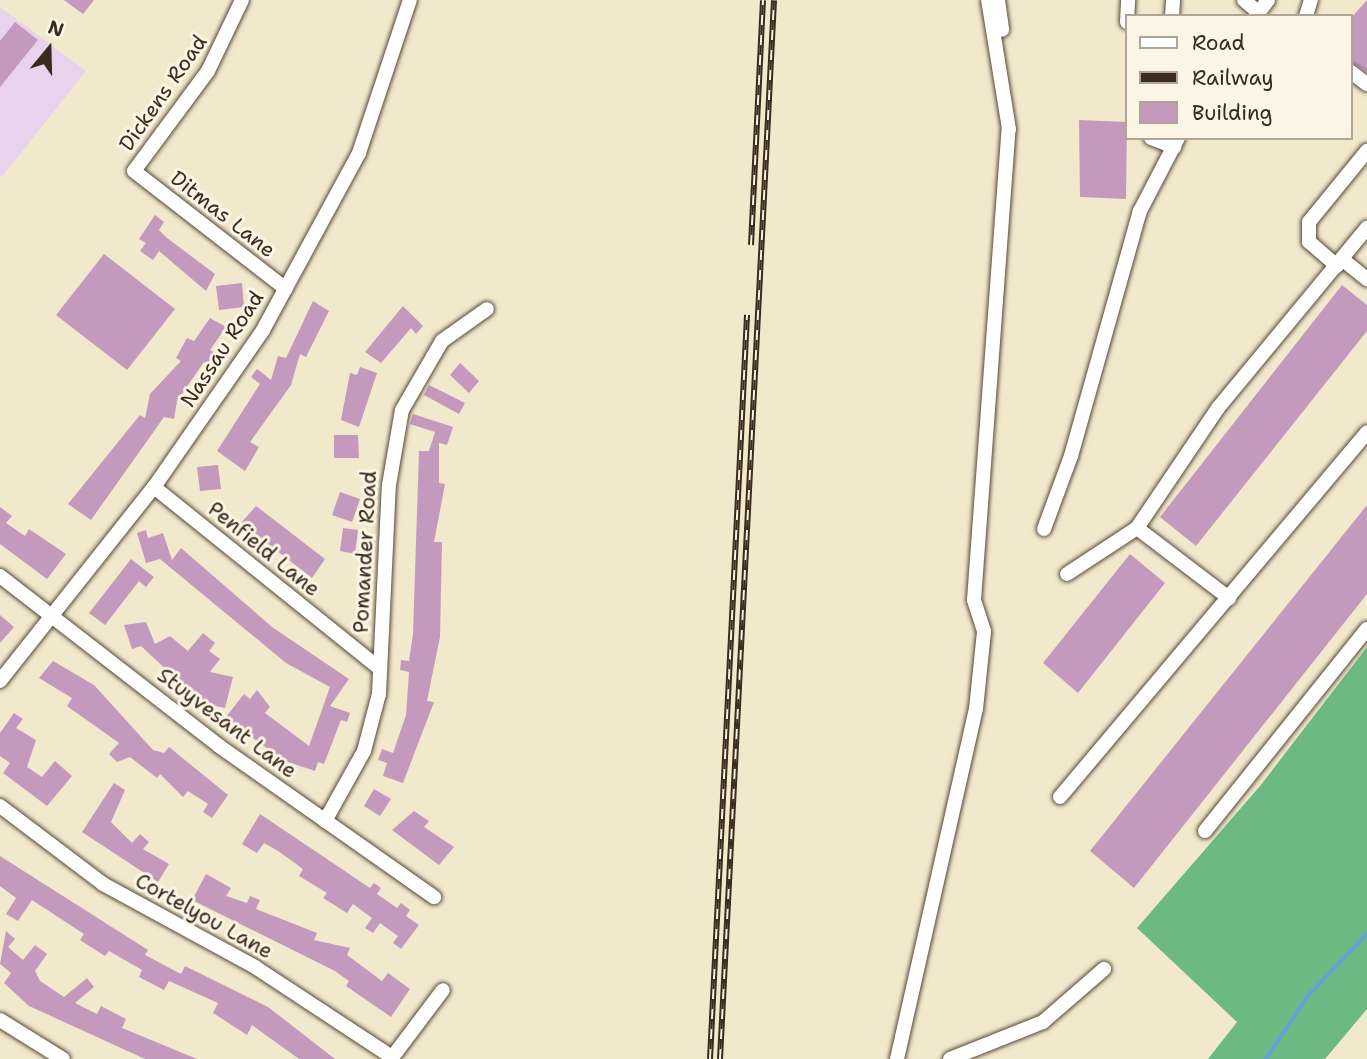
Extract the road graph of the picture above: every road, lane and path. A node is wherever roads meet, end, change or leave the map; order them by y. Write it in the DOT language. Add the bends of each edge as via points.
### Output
graph roads {
  1 [pos="242,0"];
  2 [pos="410,0"];
  3 [pos="988,0"];
  4 [pos="998,0"];
  5 [pos="1244,0"];
  6 [pos="1260,9"];
  7 [pos="1007,61"];
  8 [pos="1174,141"];
  9 [pos="1367,151"];
  10 [pos="134,172"];
  11 [pos="1367,228"];
  12 [pos="1340,262"];
  13 [pos="1367,279"];
  14 [pos="286,289"];
  15 [pos="487,309"];
  16 [pos="1367,432"];
  17 [pos="154,487"];
  18 [pos="1137,528"];
  19 [pos="1044,529"];
  20 [pos="1068,575"];
  21 [pos="0,576"];
  22 [pos="1229,598"];
  23 [pos="51,617"];
  24 [pos="1367,629"];
  25 [pos="380,669"];
  26 [pos="0,681"];
  27 [pos="1059,797"];
  28 [pos="0,806"];
  29 [pos="325,821"];
  30 [pos="1205,831"];
  31 [pos="434,897"];
  32 [pos="1104,970"];
  33 [pos="443,990"];
  34 [pos="0,1020"];
  35 [pos="391,1058"];
  36 [pos="63,1059"];
  37 [pos="897,1059"];
  38 [pos="950,1059"];
  1 -- 10 [label="street, Dickens Road" via="208,71"];
  2 -- 14 [label="street, Nassau Road" via="359,152"];
  3 -- 37 [label="street" via="1009,129 974,600 984,631 975,709"];
  4 -- 7 [label="street"];
  5 -- 6 [label="street"];
  8 -- 19 [label="street" via="1140,211 1072,456"];
  9 -- 12 [label="street" via="1309,222 1309,242"];
  10 -- 14 [label="street, Ditmas Lane"];
  11 -- 12 [label="street"];
  12 -- 13 [label="street"];
  12 -- 18 [label="street" via="1219,408"];
  14 -- 17 [label="street, Nassau Road"];
  15 -- 25 [label="street, Pomander Road" via="442,341 402,410 388,485"];
  16 -- 22 [label="street"];
  17 -- 23 [label="street, Nassau Road"];
  17 -- 25 [label="street, Penfield Lane"];
  18 -- 20 [label="street"];
  18 -- 22 [label="street"];
  21 -- 23 [label="street, Stuyvesant Lane"];
  22 -- 27 [label="street"];
  23 -- 26 [label="street, Nassau Road"];
  23 -- 29 [label="street, Stuyvesant Lane"];
  24 -- 30 [label="street"];
  25 -- 29 [label="street, Pomander Road" via="364,751"];
  28 -- 35 [label="street, Cortelyou Lane" via="103,884 255,967"];
  29 -- 31 [label="street, Stuyvesant Lane"];
  32 -- 38 [label="street" via="1043,1021"];
  33 -- 35 [label="street"];
  34 -- 36 [label="street"];
}
